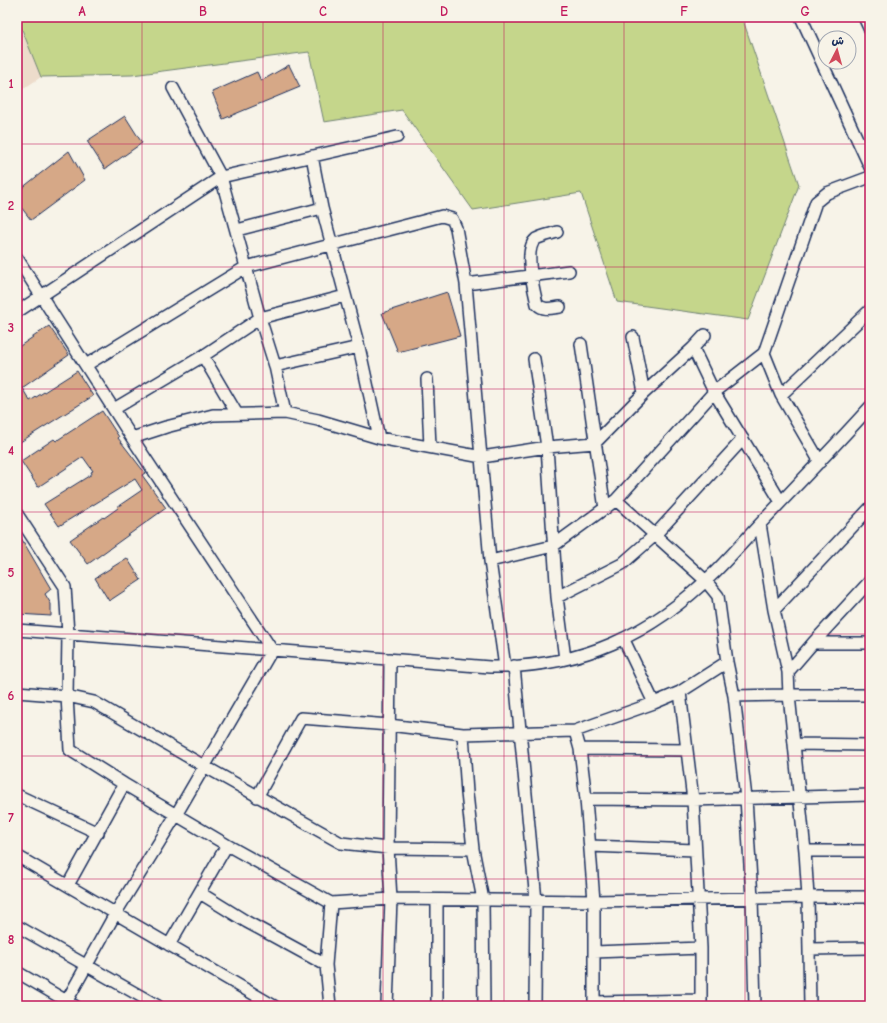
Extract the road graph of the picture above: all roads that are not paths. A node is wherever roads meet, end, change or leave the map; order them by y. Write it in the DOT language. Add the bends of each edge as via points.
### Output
graph roads {
  1 [pos="801,17"];
  2 [pos="864,17"];
  3 [pos="870,30"];
  4 [pos="173,88"];
  5 [pos="397,137"];
  6 [pos="312,156"];
  7 [pos="869,164"];
  8 [pos="221,177"];
  9 [pos="870,177"];
  10 [pos="322,208"];
  11 [pos="237,230"];
  12 [pos="557,232"];
  13 [pos="331,245"];
  14 [pos="17,258"];
  15 [pos="246,267"];
  16 [pos="569,271"];
  17 [pos="531,276"];
  18 [pos="466,284"];
  19 [pos="42,296"];
  20 [pos="345,296"];
  21 [pos="560,307"];
  22 [pos="870,310"];
  23 [pos="17,312"];
  24 [pos="260,318"];
  25 [pos="705,335"];
  26 [pos="633,337"];
  27 [pos="581,344"];
  28 [pos="359,347"];
  29 [pos="694,348"];
  30 [pos="764,352"];
  31 [pos="203,356"];
  32 [pos="534,359"];
  33 [pos="86,365"];
  34 [pos="275,366"];
  35 [pos="427,379"];
  36 [pos="714,392"];
  37 [pos="644,393"];
  38 [pos="781,395"];
  39 [pos="870,407"];
  40 [pos="114,409"];
  41 [pos="285,412"];
  42 [pos="237,414"];
  43 [pos="132,438"];
  44 [pos="378,438"];
  45 [pos="743,439"];
  46 [pos="595,443"];
  47 [pos="430,447"];
  48 [pos="546,447"];
  49 [pos="482,457"];
  50 [pos="820,462"];
  51 [pos="616,500"];
  52 [pos="781,502"];
  53 [pos="870,508"];
  54 [pos="605,509"];
  55 [pos="17,514"];
  56 [pos="760,524"];
  57 [pos="654,535"];
  58 [pos="553,546"];
  59 [pos="490,561"];
  60 [pos="705,580"];
  61 [pos="870,581"];
  62 [pos="865,592"];
  63 [pos="557,598"];
  64 [pos="774,610"];
  65 [pos="17,630"];
  66 [pos="68,634"];
  67 [pos="624,640"];
  68 [pos="813,643"];
  69 [pos="870,643"];
  70 [pos="272,650"];
  71 [pos="390,659"];
  72 [pos="566,659"];
  73 [pos="727,662"];
  74 [pos="510,667"];
  75 [pos="788,672"];
  76 [pos="17,692"];
  77 [pos="680,692"];
  78 [pos="789,695"];
  79 [pos="870,695"];
  80 [pos="67,696"];
  81 [pos="734,696"];
  82 [pos="654,703"];
  83 [pos="389,725"];
  84 [pos="575,731"];
  85 [pos="520,733"];
  86 [pos="463,734"];
  87 [pos="794,744"];
  88 [pos="870,745"];
  89 [pos="580,749"];
  90 [pos="687,750"];
  91 [pos="204,766"];
  92 [pos="124,784"];
  93 [pos="17,795"];
  94 [pos="870,795"];
  95 [pos="799,796"];
  96 [pos="257,797"];
  97 [pos="746,798"];
  98 [pos="586,799"];
  99 [pos="693,800"];
  100 [pos="176,815"];
  101 [pos="98,833"];
  102 [pos="227,845"];
  103 [pos="590,846"];
  104 [pos="388,848"];
  105 [pos="474,849"];
  106 [pos="695,850"];
  107 [pos="805,850"];
  108 [pos="870,851"];
  109 [pos="17,856"];
  110 [pos="68,885"];
  111 [pos="200,893"];
  112 [pos="808,897"];
  113 [pos="870,897"];
  114 [pos="752,898"];
  115 [pos="391,899"];
  116 [pos="437,900"];
  117 [pos="483,900"];
  118 [pos="698,900"];
  119 [pos="536,901"];
  120 [pos="594,901"];
  121 [pos="331,903"];
  122 [pos="115,914"];
  123 [pos="17,926"];
  124 [pos="169,945"];
  125 [pos="701,948"];
  126 [pos="865,948"];
  127 [pos="809,949"];
  128 [pos="594,952"];
  129 [pos="870,957"];
  130 [pos="326,965"];
  131 [pos="87,966"];
  132 [pos="17,972"];
  133 [pos="701,1003"];
  134 [pos="68,1004"];
  135 [pos="594,1004"];
  136 [pos="158,1006"];
  137 [pos="274,1006"];
  138 [pos="330,1006"];
  139 [pos="388,1006"];
  140 [pos="437,1006"];
  141 [pos="484,1006"];
  142 [pos="535,1006"];
  143 [pos="755,1006"];
  144 [pos="810,1006"];
  1 -- 7 [label="street"];
  2 -- 3 [label="street"];
  4 -- 8 [label="street"];
  5 -- 6 [label="street"];
  6 -- 8 [label="street"];
  6 -- 10 [label="street"];
  8 -- 11 [label="street"];
  8 -- 19 [label="street"];
  9 -- 30 [label="street" via="827,193 816,202"];
  10 -- 11 [label="street"];
  10 -- 13 [label="street"];
  11 -- 15 [label="street"];
  12 -- 17 [label="street" via="536,239 530,248"];
  13 -- 15 [label="street"];
  13 -- 18 [label="street" via="442,216 452,219 456,228"];
  13 -- 20 [label="street"];
  14 -- 19 [label="street"];
  15 -- 24 [label="street"];
  15 -- 33 [label="street"];
  16 -- 17 [label="street"];
  17 -- 18 [label="street"];
  17 -- 21 [label="street" via="537,304 546,309"];
  18 -- 49 [label="street"];
  19 -- 23 [label="street"];
  19 -- 33 [label="street"];
  20 -- 24 [label="street"];
  20 -- 28 [label="street"];
  22 -- 38 [label="street"];
  24 -- 31 [label="street"];
  24 -- 34 [label="street"];
  25 -- 29 [label="street"];
  26 -- 37 [label="street"];
  27 -- 46 [label="street"];
  28 -- 34 [label="street"];
  28 -- 44 [label="street"];
  29 -- 36 [label="street"];
  29 -- 37 [label="street"];
  30 -- 36 [label="street"];
  30 -- 38 [label="street"];
  31 -- 40 [label="street"];
  31 -- 42 [label="street"];
  32 -- 48 [label="street"];
  33 -- 40 [label="street"];
  34 -- 41 [label="street"];
  35 -- 47 [label="street"];
  36 -- 45 [label="street"];
  36 -- 51 [label="street"];
  37 -- 46 [label="street"];
  38 -- 50 [label="street"];
  39 -- 50 [label="street"];
  40 -- 43 [label="street"];
  41 -- 42 [label="street"];
  41 -- 44 [label="street"];
  42 -- 43 [label="street" via="213,415"];
  43 -- 70 [label="street"];
  44 -- 47 [label="street"];
  45 -- 52 [label="street"];
  45 -- 57 [label="street"];
  46 -- 48 [label="street"];
  46 -- 54 [label="street"];
  47 -- 49 [label="street"];
  48 -- 49 [label="street"];
  48 -- 58 [label="street"];
  49 -- 59 [label="street"];
  50 -- 52 [label="street"];
  51 -- 54 [label="street"];
  51 -- 57 [label="street"];
  52 -- 56 [label="street"];
  53 -- 64 [label="street"];
  54 -- 58 [label="street"];
  55 -- 66 [label="street" via="65,587"];
  56 -- 60 [label="street"];
  56 -- 64 [label="street"];
  57 -- 60 [label="street"];
  57 -- 63 [label="street" via="622,564"];
  58 -- 59 [label="street"];
  58 -- 63 [label="street"];
  59 -- 74 [label="street"];
  60 -- 67 [label="street" via="680,603"];
  60 -- 73 [label="street" via="718,596"];
  61 -- 62 [label="street"];
  62 -- 68 [label="street"];
  63 -- 72 [label="street"];
  64 -- 75 [label="street"];
  65 -- 66 [label="street"];
  66 -- 70 [label="street"];
  66 -- 80 [label="street"];
  67 -- 72 [label="street"];
  67 -- 82 [label="street"];
  68 -- 69 [label="street"];
  68 -- 75 [label="street"];
  70 -- 71 [label="street"];
  70 -- 91 [label="street"];
  71 -- 74 [label="street"];
  71 -- 83 [label="street"];
  72 -- 74 [label="street"];
  73 -- 77 [label="street"];
  73 -- 81 [label="street"];
  74 -- 85 [label="street"];
  75 -- 78 [label="street"];
  76 -- 80 [label="street"];
  77 -- 82 [label="street"];
  77 -- 90 [label="street"];
  78 -- 79 [label="street"];
  78 -- 81 [label="street"];
  78 -- 87 [label="street"];
  80 -- 91 [label="street" via="94,702"];
  80 -- 92 [label="street" via="70,750"];
  81 -- 97 [label="street"];
  82 -- 84 [label="street"];
  83 -- 86 [label="street"];
  83 -- 96 [label="street" via="301,718"];
  83 -- 104 [label="street"];
  84 -- 85 [label="street"];
  84 -- 89 [label="street"];
  85 -- 86 [label="street"];
  85 -- 119 [label="street"];
  86 -- 105 [label="street"];
  87 -- 88 [label="street"];
  87 -- 95 [label="street"];
  89 -- 90 [label="street"];
  89 -- 98 [label="street"];
  90 -- 99 [label="street"];
  91 -- 96 [label="street"];
  91 -- 100 [label="street"];
  92 -- 100 [label="street"];
  92 -- 101 [label="street"];
  93 -- 101 [label="street"];
  94 -- 95 [label="street"];
  95 -- 97 [label="street"];
  95 -- 107 [label="street"];
  96 -- 104 [label="street" via="341,843"];
  97 -- 99 [label="street"];
  97 -- 114 [label="street"];
  98 -- 99 [label="street"];
  98 -- 103 [label="street"];
  99 -- 106 [label="street"];
  100 -- 102 [label="street"];
  100 -- 122 [label="street"];
  101 -- 110 [label="street"];
  102 -- 111 [label="street"];
  102 -- 121 [label="street"];
  103 -- 106 [label="street"];
  103 -- 120 [label="street"];
  104 -- 105 [label="street"];
  104 -- 115 [label="street"];
  105 -- 117 [label="street"];
  106 -- 118 [label="street"];
  107 -- 108 [label="street"];
  107 -- 112 [label="street"];
  109 -- 110 [label="street"];
  110 -- 122 [label="street"];
  111 -- 124 [label="street"];
  111 -- 130 [label="street"];
  112 -- 113 [label="street"];
  112 -- 114 [label="street"];
  112 -- 127 [label="street"];
  114 -- 118 [label="street"];
  114 -- 143 [label="street"];
  115 -- 116 [label="street"];
  115 -- 121 [label="street"];
  115 -- 139 [label="street"];
  116 -- 117 [label="street"];
  116 -- 140 [label="street"];
  117 -- 119 [label="street"];
  117 -- 141 [label="street"];
  118 -- 120 [label="street"];
  118 -- 125 [label="street"];
  119 -- 120 [label="street"];
  119 -- 142 [label="street"];
  120 -- 128 [label="street"];
  121 -- 130 [label="street"];
  122 -- 124 [label="street"];
  122 -- 131 [label="street"];
  123 -- 131 [label="street"];
  124 -- 137 [label="street"];
  125 -- 128 [label="street"];
  125 -- 133 [label="street"];
  126 -- 127 [label="street"];
  126 -- 129 [label="street"];
  127 -- 144 [label="street"];
  128 -- 135 [label="street"];
  130 -- 138 [label="street"];
  131 -- 134 [label="street"];
  131 -- 136 [label="street"];
  132 -- 134 [label="street"];
  133 -- 135 [label="street"];
}
